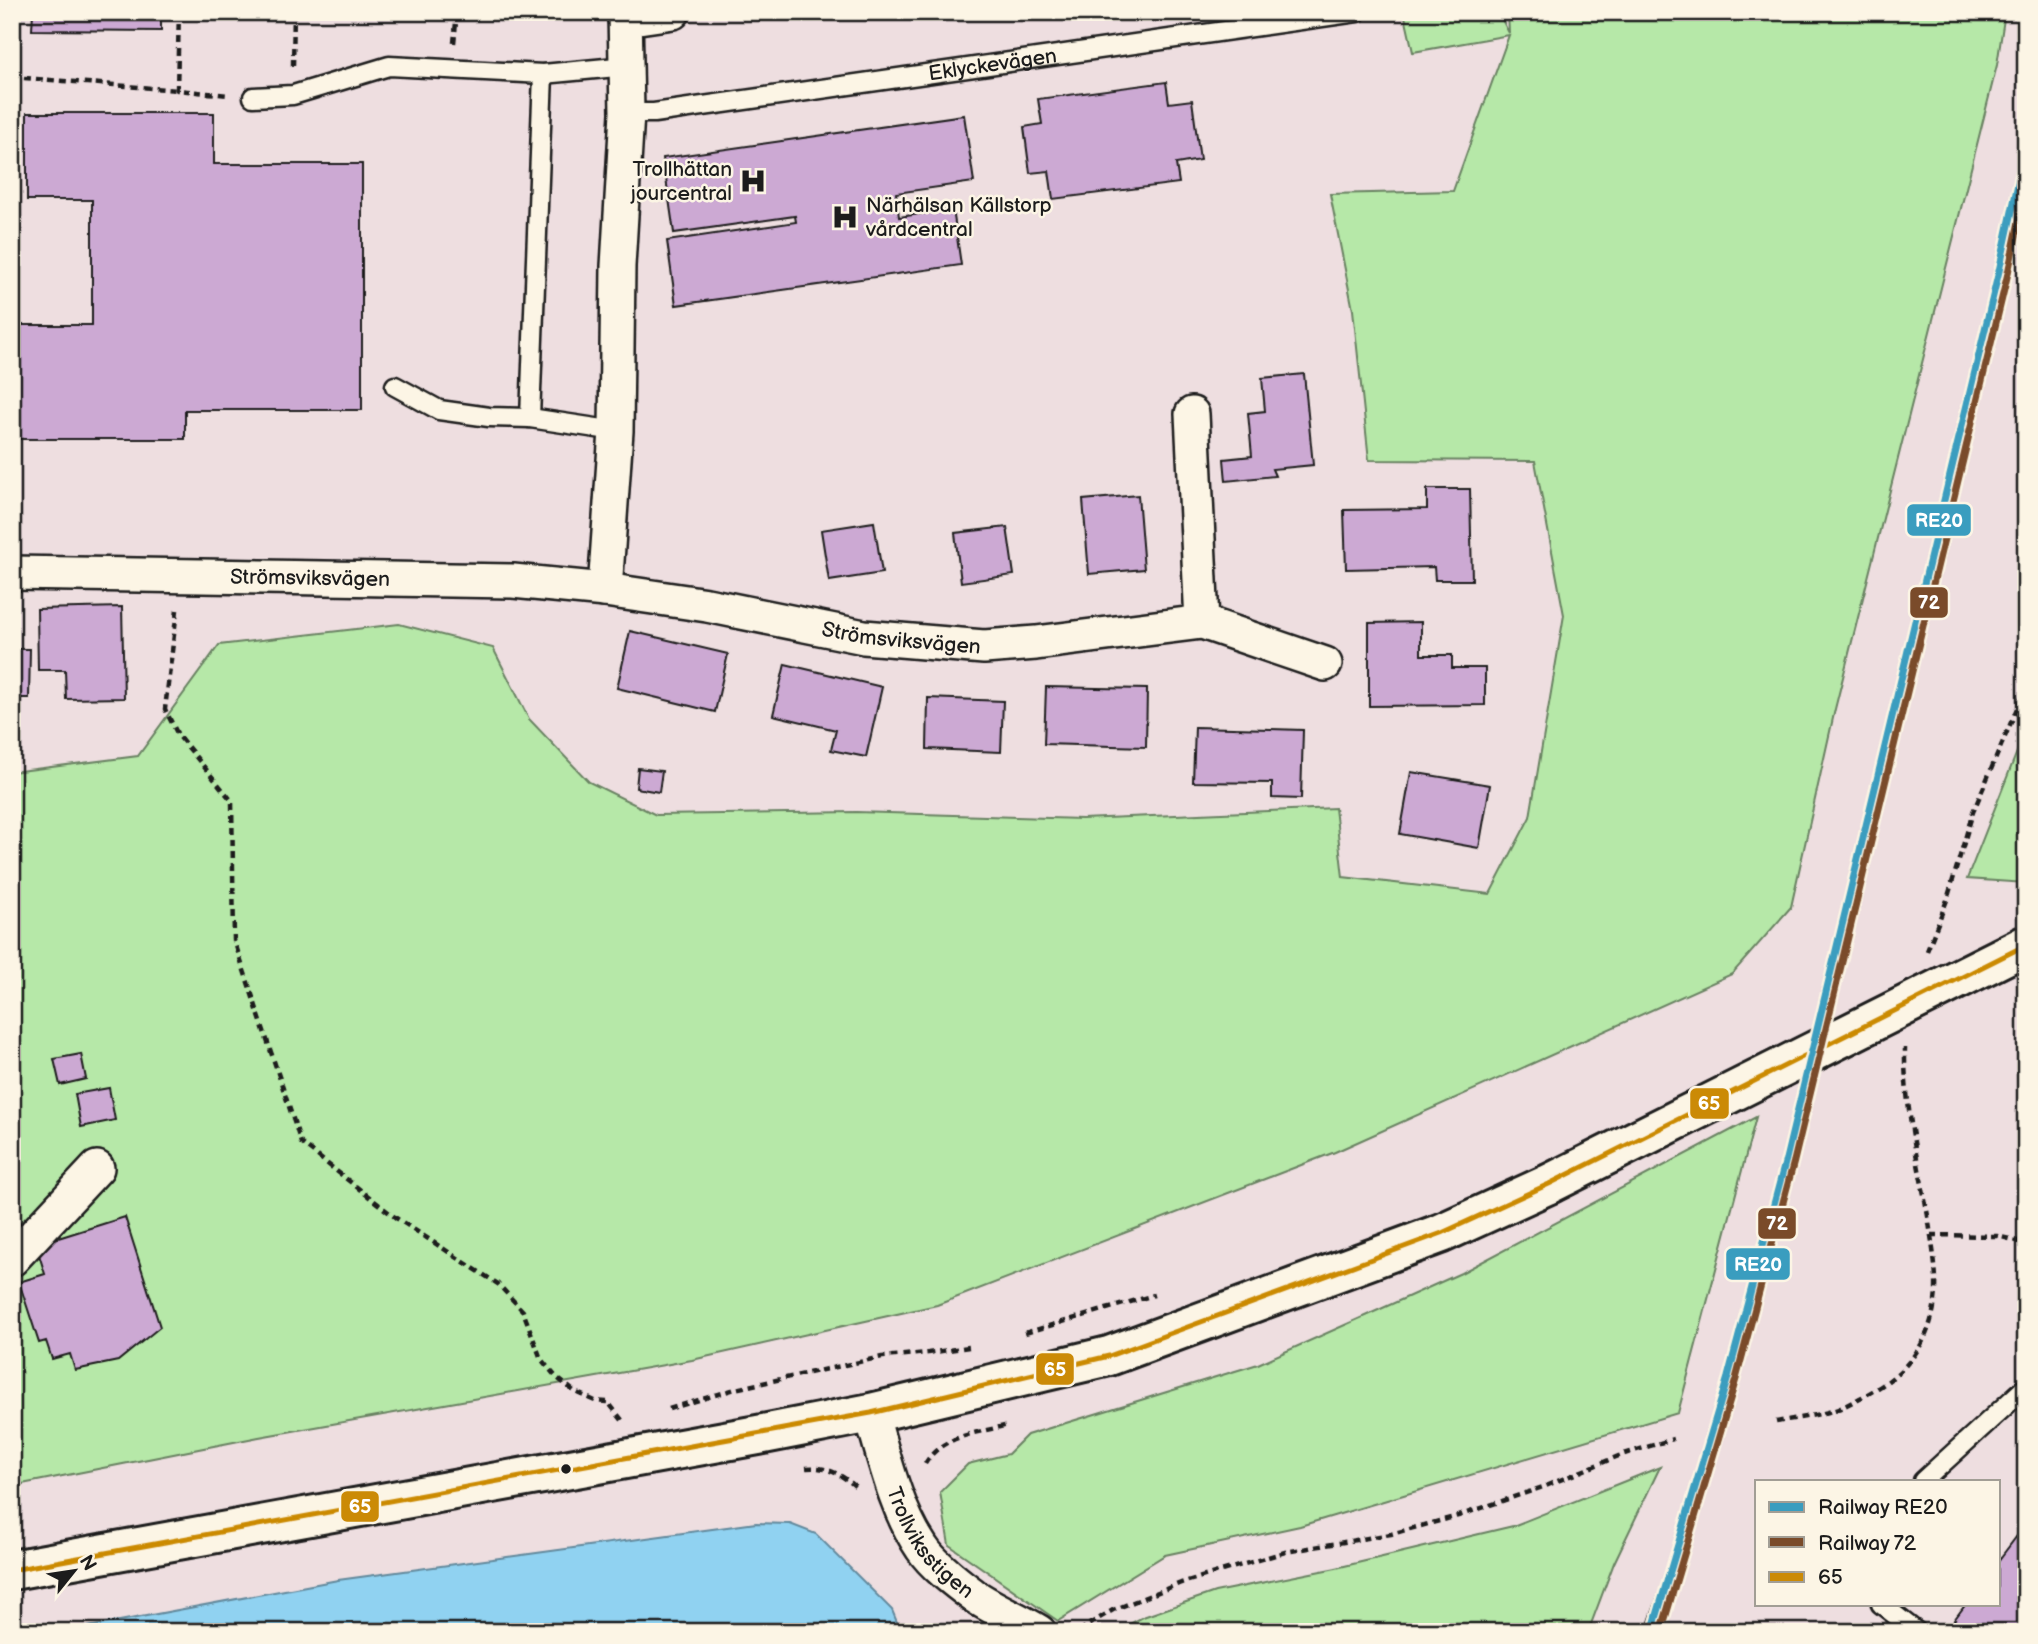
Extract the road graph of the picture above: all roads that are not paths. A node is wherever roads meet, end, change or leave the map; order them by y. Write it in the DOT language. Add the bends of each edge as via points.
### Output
graph roads {
  1 [pos="673,12"];
  2 [pos="1357,12"];
  3 [pos="625,15"];
  4 [pos="627,66"];
  5 [pos="543,74"];
  6 [pos="253,97"];
  7 [pos="626,113"];
  8 [pos="395,386"];
  9 [pos="1192,414"];
  10 [pos="530,418"];
  11 [pos="616,431"];
  12 [pos="12,573"];
  13 [pos="605,590"];
  14 [pos="1202,621"];
  15 [pos="1325,664"];
  16 [pos="2026,945"];
  17 [pos="97,1168"];
  18 [pos="12,1259"];
  19 [pos="2026,1387"];
  20 [pos="871,1413"];
  21 [pos="1924,1480"];
  22 [pos="12,1570"];
  23 [pos="1884,1606"];
  24 [pos="1039,1632"];
  25 [pos="1917,1632"];
  1 -- 3 [label="street"];
  2 -- 7 [label="lane, Eklyckevägen" via="654,113"];
  3 -- 4 [label="street"];
  4 -- 5 [label="lane"];
  4 -- 7 [label="street"];
  5 -- 6 [label="lane" via="389,66 293,95"];
  5 -- 10 [label="lane"];
  7 -- 11 [label="street"];
  8 -- 10 [label="lane" via="439,410"];
  9 -- 14 [label="street"];
  10 -- 11 [label="lane"];
  11 -- 13 [label="street"];
  12 -- 13 [label="street, Strömsviksvägen" via="513,581"];
  13 -- 14 [label="street, Strömsviksvägen" via="864,637 984,647"];
  14 -- 15 [label="street, Strömsviksvägen"];
  16 -- 20 [label="main road, bridge" via="1442,1233 1109,1356"];
  17 -- 18 [label="street"];
  19 -- 21 [label="lane"];
  20 -- 22 [label="main road"];
  20 -- 24 [label="street, Trollviksstigen" via="905,1519 923,1550 976,1596"];
  23 -- 25 [label="lane"];
}
